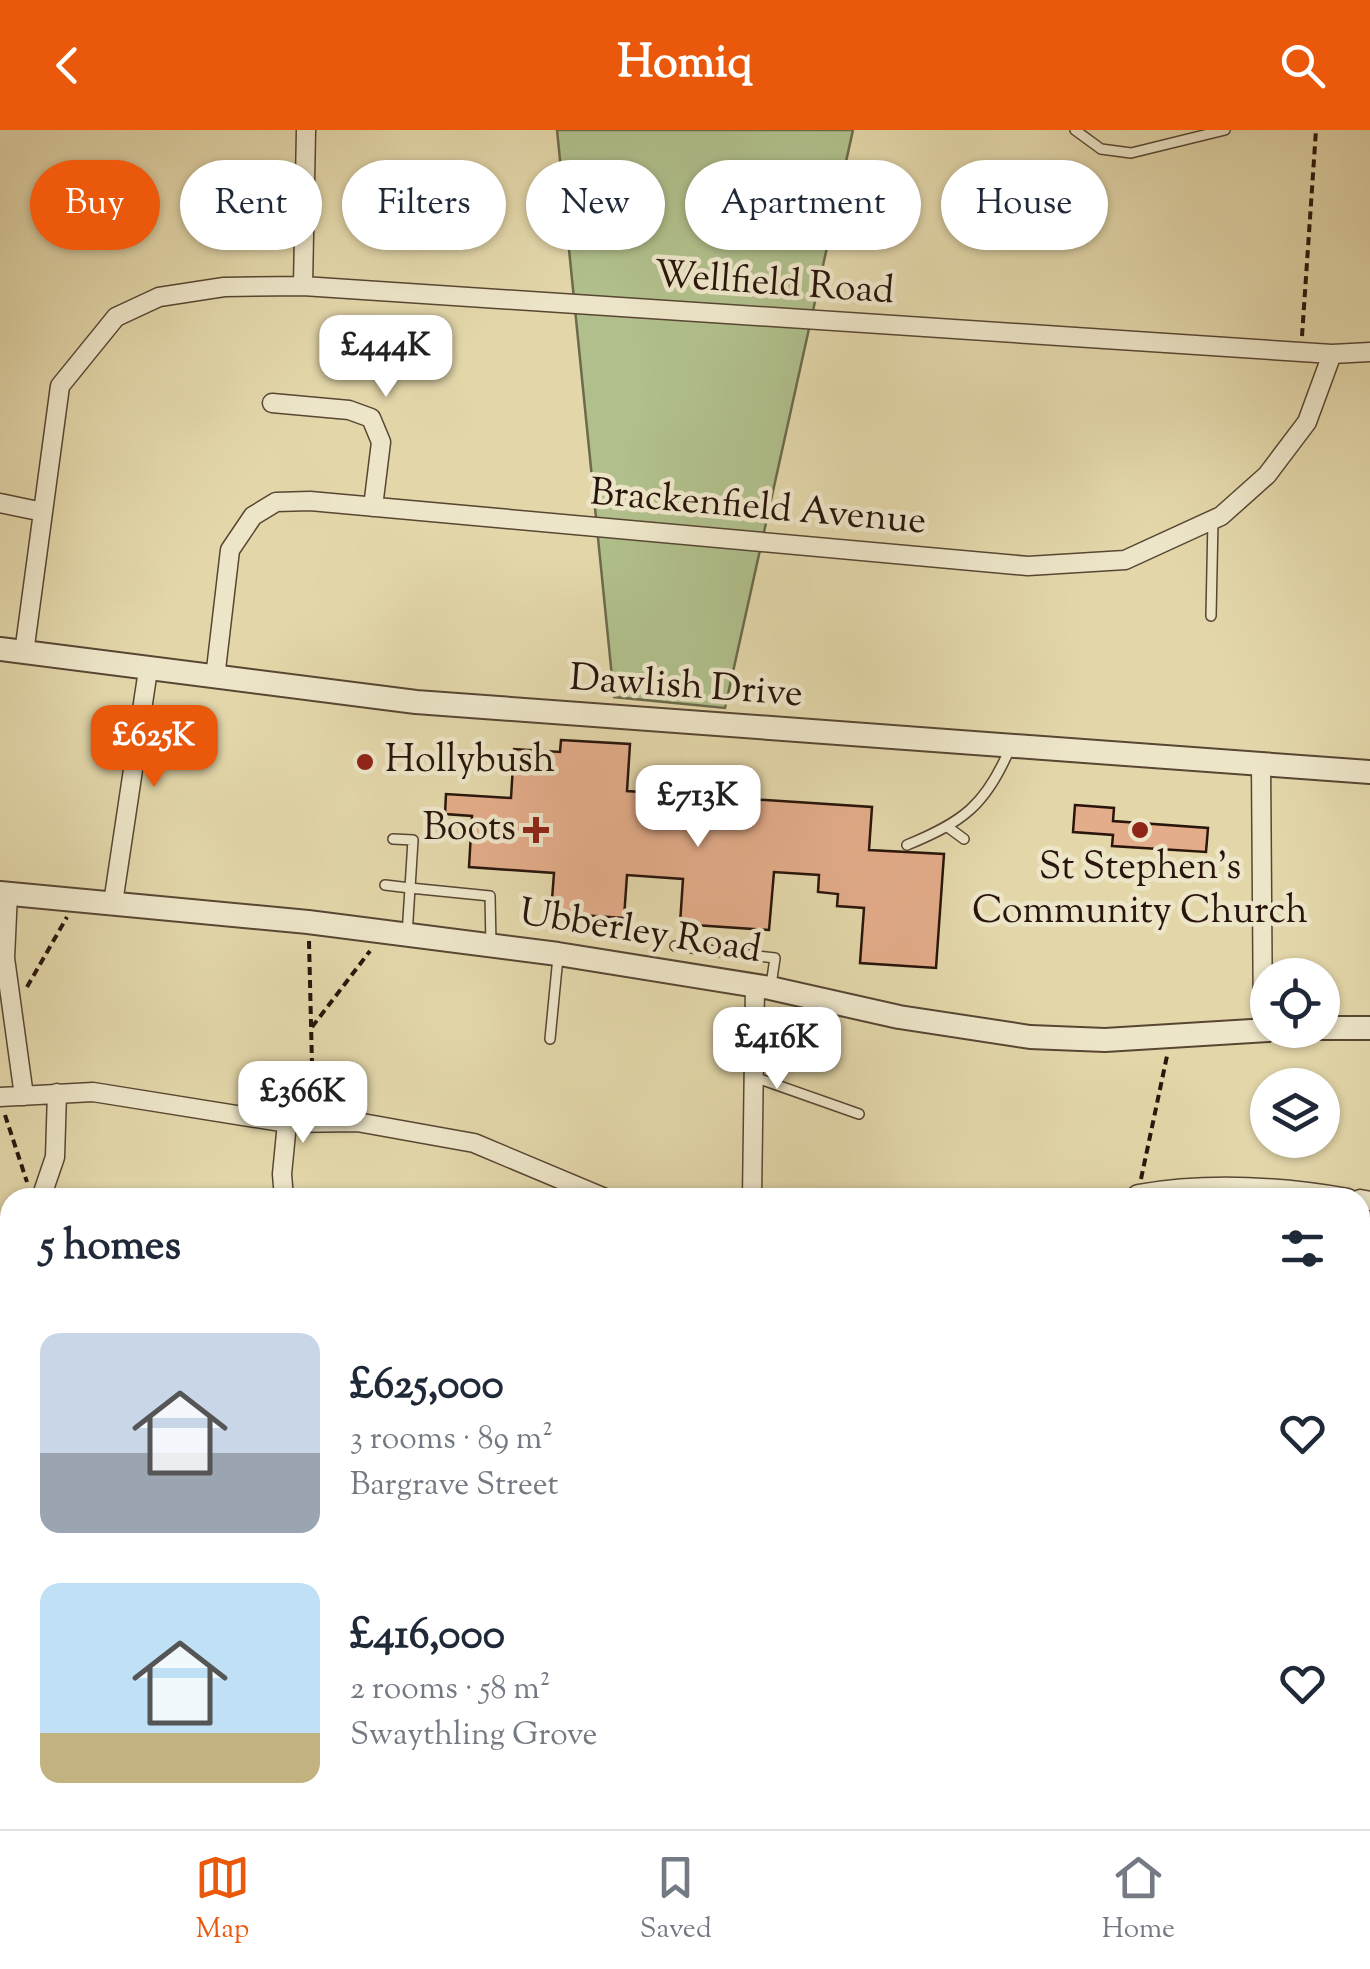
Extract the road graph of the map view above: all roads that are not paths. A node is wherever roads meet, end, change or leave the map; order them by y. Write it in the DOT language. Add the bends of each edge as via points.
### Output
graph roads {
  1 [pos="306,130"];
  2 [pos="1076,130"];
  3 [pos="1225,130"];
  4 [pos="303,286"];
  5 [pos="1370,352"];
  6 [pos="1332,354"];
  7 [pos="272,403"];
  8 [pos="0,503"];
  9 [pos="374,506"];
  10 [pos="43,512"];
  11 [pos="1214,520"];
  12 [pos="1211,616"];
  13 [pos="0,648"];
  14 [pos="24,653"];
  15 [pos="148,670"];
  16 [pos="215,678"];
  17 [pos="1011,746"];
  18 [pos="1260,764"];
  19 [pos="1370,772"];
  20 [pos="984,795"];
  21 [pos="968,798"];
  22 [pos="948,828"];
  23 [pos="393,839"];
  24 [pos="964,840"];
  25 [pos="907,844"];
  26 [pos="386,886"];
  27 [pos="410,888"];
  28 [pos="4,893"];
  29 [pos="113,903"];
  30 [pos="395,935"];
  31 [pos="491,946"];
  32 [pos="675,946"];
  33 [pos="558,954"];
  34 [pos="1264,958"];
  35 [pos="763,986"];
  36 [pos="1340,1028"];
  37 [pos="1370,1028"];
  38 [pos="1250,1031"];
  39 [pos="550,1038"];
  40 [pos="754,1077"];
  41 [pos="57,1093"];
  42 [pos="24,1096"];
  43 [pos="0,1099"];
  44 [pos="859,1114"];
  45 [pos="287,1123"];
  46 [pos="44,1188"];
  47 [pos="283,1188"];
  48 [pos="580,1188"];
  49 [pos="752,1188"];
  50 [pos="1172,1188"];
  51 [pos="1254,1188"];
  1 -- 4 [label="street"];
  2 -- 3 [label="lane" via="1100,149 1131,153"];
  4 -- 6 [label="street, Wellfield Road"];
  4 -- 10 [label="street, Wellfield Road" via="189,291 116,317 60,386"];
  5 -- 6 [label="street, Wellfield Road"];
  6 -- 11 [label="street, Brackenfield Avenue" via="1307,422 1267,475"];
  7 -- 9 [label="street" via="371,418 381,442"];
  8 -- 10 [label="street"];
  9 -- 11 [label="street, Brackenfield Avenue" via="1028,566 1125,560"];
  9 -- 16 [label="street, Brackenfield Avenue" via="276,502 253,516 230,550"];
  10 -- 14 [label="street, Wellfield Road"];
  11 -- 12 [label="lane"];
  13 -- 14 [label="street, Dawlish Drive"];
  14 -- 15 [label="street, Dawlish Drive"];
  15 -- 16 [label="street, Dawlish Drive"];
  15 -- 29 [label="street"];
  16 -- 17 [label="street, Dawlish Drive" via="416,702"];
  17 -- 18 [label="street, Dawlish Drive"];
  17 -- 20 [label="lane"];
  18 -- 19 [label="street, Dawlish Drive"];
  18 -- 34 [label="street"];
  20 -- 21 [label="lane"];
  20 -- 22 [label="lane"];
  22 -- 24 [label="lane"];
  22 -- 25 [label="lane"];
  23 -- 27 [label="lane" via="413,840"];
  26 -- 27 [label="lane"];
  27 -- 30 [label="lane"];
  27 -- 31 [label="lane" via="490,896"];
  28 -- 29 [label="street, Ubberley Road"];
  28 -- 42 [label="street" via="4,958"];
  29 -- 30 [label="street, Ubberley Road"];
  30 -- 31 [label="street, Ubberley Road"];
  31 -- 33 [label="street, Ubberley Road"];
  32 -- 35 [label="lane" via="775,958"];
  33 -- 35 [label="street, Ubberley Road"];
  33 -- 39 [label="lane"];
  35 -- 38 [label="street, Ubberley Road" via="1030,1037 1104,1040"];
  35 -- 40 [label="street"];
  36 -- 37 [label="street"];
  40 -- 44 [label="lane"];
  40 -- 49 [label="street"];
  41 -- 42 [label="street"];
  41 -- 45 [label="street" via="93,1092"];
  41 -- 46 [label="street" via="55,1157"];
  42 -- 43 [label="street"];
  45 -- 47 [label="street"];
  45 -- 48 [label="street" via="357,1122 474,1144"];
  50 -- 51 [label="street"];
}
